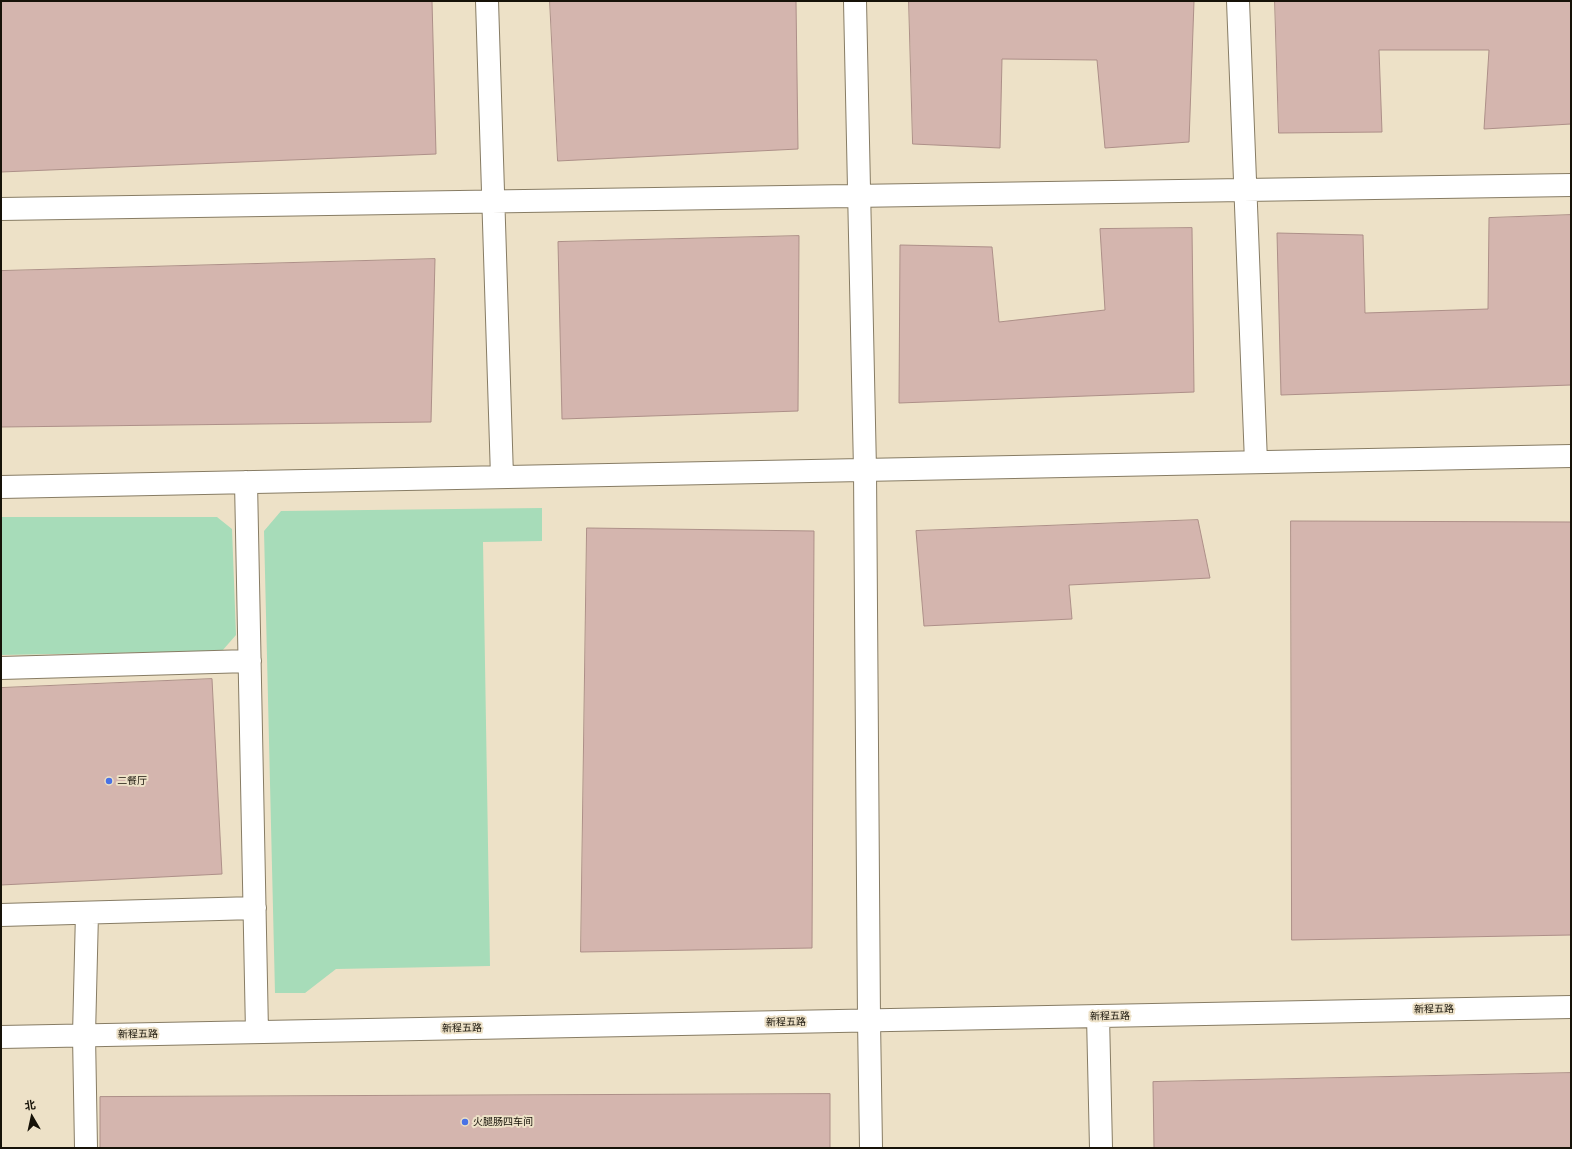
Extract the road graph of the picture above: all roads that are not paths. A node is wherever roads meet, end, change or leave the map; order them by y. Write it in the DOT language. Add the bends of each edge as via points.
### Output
graph roads {
  1 [pos="487,1"];
  2 [pos="855,1"];
  3 [pos="1238,1"];
  4 [pos="1571,186"];
  5 [pos="1245,190"];
  6 [pos="859,196"];
  7 [pos="494,202"];
  8 [pos="1,209"];
  9 [pos="1571,456"];
  10 [pos="1256,462"];
  11 [pos="865,470"];
  12 [pos="502,477"];
  13 [pos="246,482"];
  14 [pos="1,487"];
  15 [pos="250,661"];
  16 [pos="1,668"];
  17 [pos="254,908"];
  18 [pos="87,913"];
  19 [pos="1,915"];
  20 [pos="1571,1007"];
  21 [pos="1098,1016"];
  22 [pos="868,1020"];
  23 [pos="257,1032"];
  24 [pos="84,1035"];
  25 [pos="1,1037"];
  26 [pos="86,1148"];
  27 [pos="871,1148"];
  28 [pos="1101,1148"];
  1 -- 7 [label="street"];
  2 -- 6 [label="street"];
  3 -- 5 [label="street"];
  4 -- 5 [label="street"];
  5 -- 6 [label="street"];
  5 -- 10 [label="street"];
  6 -- 7 [label="street"];
  6 -- 11 [label="street"];
  7 -- 8 [label="street"];
  7 -- 12 [label="street"];
  9 -- 10 [label="street"];
  10 -- 11 [label="street"];
  11 -- 12 [label="street"];
  11 -- 22 [label="street"];
  12 -- 13 [label="street"];
  13 -- 14 [label="street"];
  13 -- 15 [label="street"];
  15 -- 16 [label="street"];
  15 -- 17 [label="street"];
  17 -- 18 [label="street"];
  17 -- 23 [label="street"];
  18 -- 19 [label="street"];
  18 -- 24 [label="street"];
  20 -- 21 [label="street, 新程五路"];
  21 -- 22 [label="street, 新程五路"];
  21 -- 28 [label="street"];
  22 -- 23 [label="street, 新程五路"];
  22 -- 27 [label="street"];
  23 -- 24 [label="street, 新程五路"];
  24 -- 25 [label="street, 新程五路"];
  24 -- 26 [label="street"];
}
